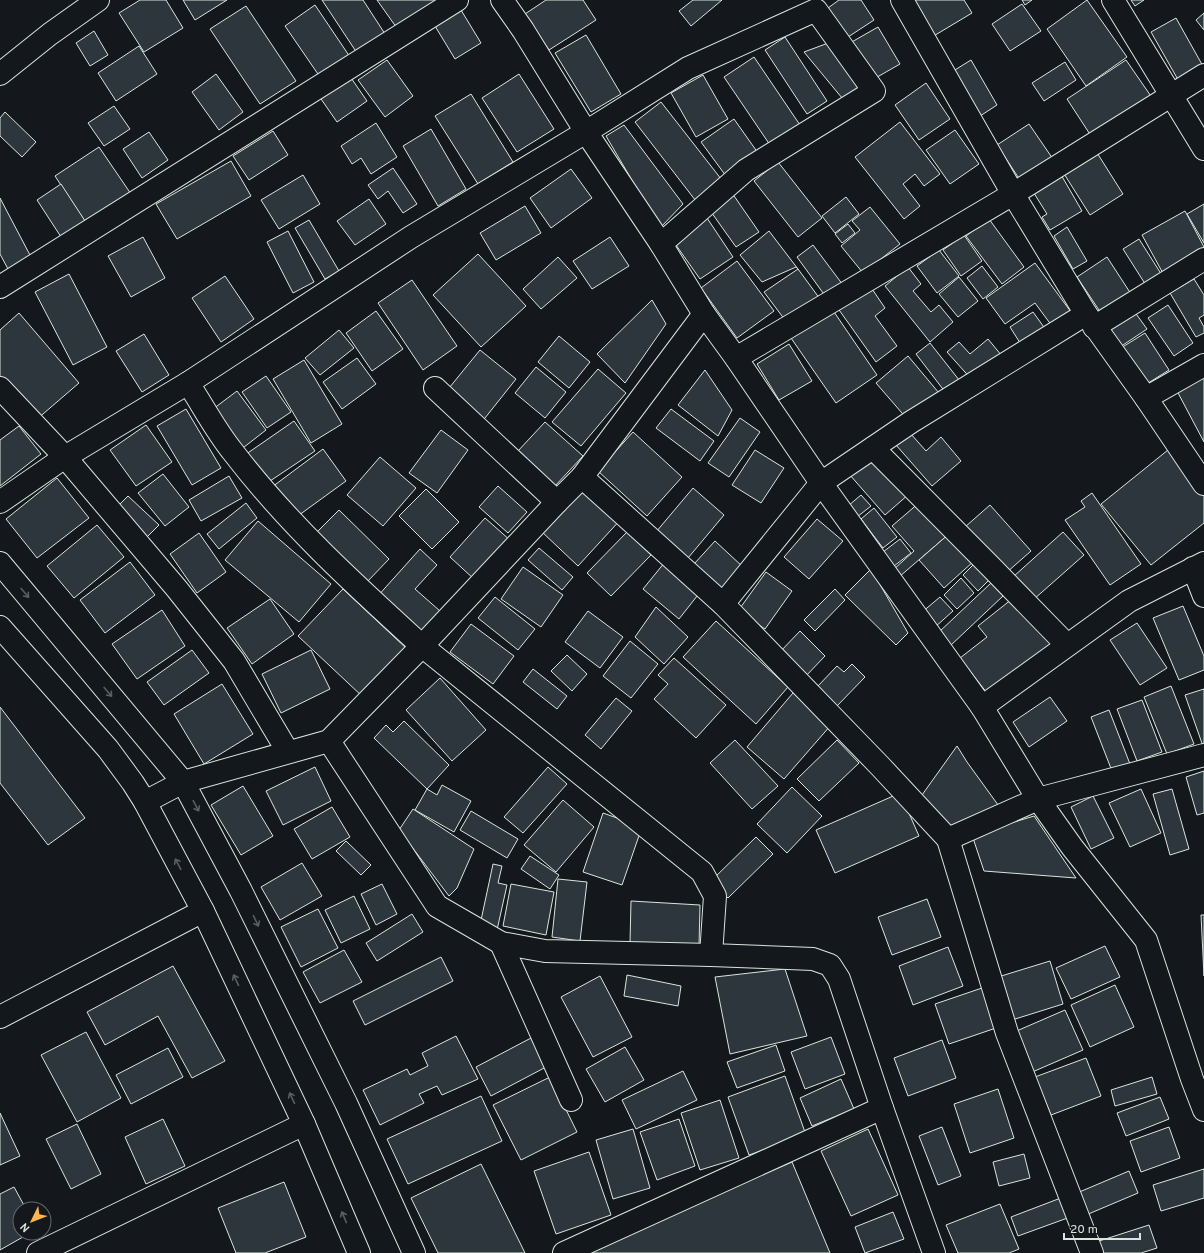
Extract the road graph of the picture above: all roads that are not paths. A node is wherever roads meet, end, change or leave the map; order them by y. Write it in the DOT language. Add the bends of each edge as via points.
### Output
graph roads {
  1 [pos="98,0"];
  2 [pos="457,0"];
  3 [pos="502,0"];
  4 [pos="902,0"];
  5 [pos="1113,0"];
  6 [pos="820,5"];
  7 [pos="0,74"];
  8 [pos="1204,75"];
  9 [pos="1171,95"];
  10 [pos="586,132"];
  11 [pos="1204,149"];
  12 [pos="1013,194"];
  13 [pos="661,244"];
  14 [pos="1204,259"];
  15 [pos="0,287"];
  16 [pos="704,314"];
  17 [pos="1090,321"];
  18 [pos="736,358"];
  19 [pos="1204,365"];
  20 [pos="188,383"];
  21 [pos="0,388"];
  22 [pos="435,388"];
  23 [pos="1146,398"];
  24 [pos="873,448"];
  25 [pos="65,457"];
  26 [pos="582,477"];
  27 [pos="821,483"];
  28 [pos="1204,484"];
  29 [pos="0,502"];
  30 [pos="557,502"];
  31 [pos="0,563"];
  32 [pos="1198,565"];
  33 [pos="1204,596"];
  34 [pos="723,604"];
  35 [pos="0,627"];
  36 [pos="1066,645"];
  37 [pos="422,646"];
  38 [pos="982,707"];
  39 [pos="329,741"];
  40 [pos="288,752"];
  41 [pos="1204,755"];
  42 [pos="183,782"];
  43 [pos="1038,799"];
  44 [pos="145,802"];
  45 [pos="948,839"];
  46 [pos="203,911"];
  47 [pos="501,943"];
  48 [pos="711,955"];
  49 [pos="0,1017"];
  50 [pos="1198,1076"];
  51 [pos="571,1100"];
  52 [pos="882,1108"];
  53 [pos="1204,1110"];
  54 [pos="304,1124"];
  55 [pos="38,1253"];
  56 [pos="359,1253"];
  57 [pos="414,1253"];
  58 [pos="564,1253"];
  59 [pos="934,1253"];
  60 [pos="1092,1253"];
  1 -- 7 [label="main road"];
  2 -- 15 [label="main road"];
  3 -- 10 [label="main road"];
  4 -- 12 [label="main road"];
  5 -- 9 [label="main road"];
  6 -- 10 [label="main road" via="688,68"];
  6 -- 13 [label="main road" via="874,91 746,170"];
  8 -- 9 [label="main road"];
  9 -- 11 [label="main road"];
  9 -- 12 [label="main road"];
  10 -- 13 [label="main road"];
  10 -- 20 [label="main road" via="411,237"];
  12 -- 17 [label="main road"];
  12 -- 18 [label="main road"];
  13 -- 16 [label="main road"];
  14 -- 17 [label="main road"];
  16 -- 18 [label="main road"];
  16 -- 26 [label="main road"];
  17 -- 23 [label="main road"];
  17 -- 24 [label="main road" via="911,422"];
  18 -- 27 [label="main road"];
  19 -- 23 [label="main road"];
  20 -- 25 [label="main road"];
  20 -- 37 [label="main road" via="232,451 280,509 341,572"];
  21 -- 25 [label="main road"];
  22 -- 30 [label="main road"];
  23 -- 28 [label="main road"];
  24 -- 27 [label="main road"];
  24 -- 36 [label="main road"];
  25 -- 29 [label="main road"];
  25 -- 40 [label="main road" via="178,589 234,661"];
  26 -- 30 [label="main road"];
  26 -- 34 [label="main road"];
  27 -- 34 [label="main road"];
  27 -- 38 [label="main road"];
  30 -- 37 [label="main road"];
  31 -- 42 [label="main road, one-way"];
  32 -- 33 [label="main road"];
  32 -- 36 [label="main road" via="1129,601"];
  34 -- 45 [label="main road"];
  35 -- 44 [label="main road" via="108,749"];
  36 -- 38 [label="main road"];
  37 -- 39 [label="main road"];
  37 -- 48 [label="main road" via="702,872 716,896"];
  38 -- 43 [label="main road"];
  39 -- 40 [label="main road"];
  39 -- 47 [label="main road" via="437,906"];
  40 -- 42 [label="main road"];
  41 -- 43 [label="main road"];
  42 -- 44 [label="main road"];
  42 -- 57 [label="main road, one-way" via="241,891 346,1103"];
  43 -- 45 [label="main road"];
  43 -- 50 [label="main road" via="1072,847 1146,940"];
  46 -- 44 [label="main road, one-way"];
  45 -- 60 [label="main road" via="1007,1032"];
  46 -- 49 [label="main road"];
  54 -- 46 [label="main road, one-way"];
  47 -- 48 [label="main road" via="545,951"];
  47 -- 51 [label="main road"];
  48 -- 52 [label="main road" via="813,959 830,965 840,979"];
  50 -- 53 [label="main road"];
  52 -- 58 [label="main road"];
  52 -- 59 [label="main road"];
  54 -- 55 [label="main road"];
  56 -- 54 [label="main road, one-way"];
}
